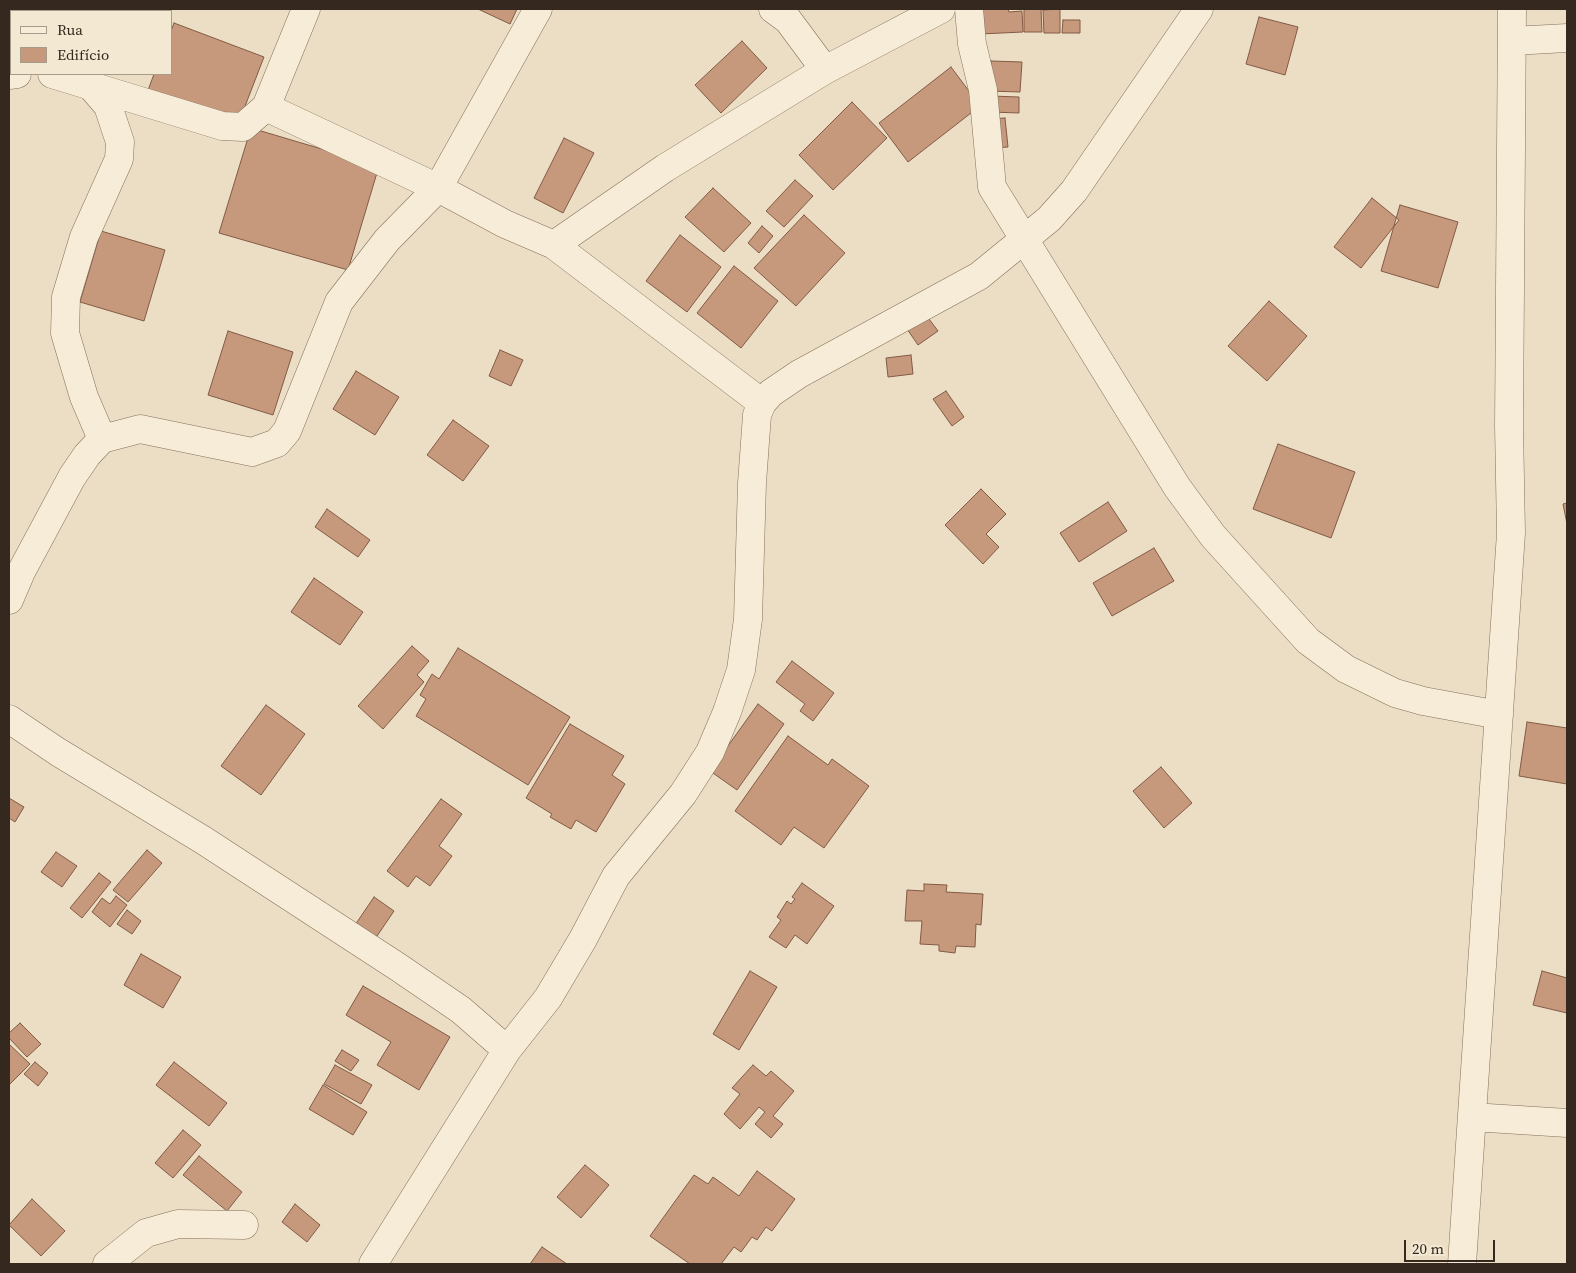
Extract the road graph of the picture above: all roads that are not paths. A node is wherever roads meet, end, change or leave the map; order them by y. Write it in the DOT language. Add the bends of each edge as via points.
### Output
graph roads {
  1 [pos="306,9"];
  2 [pos="538,9"];
  3 [pos="773,9"];
  4 [pos="942,9"];
  5 [pos="969,9"];
  6 [pos="1199,9"];
  7 [pos="1512,9"];
  8 [pos="1567,38"];
  9 [pos="1512,41"];
  10 [pos="825,70"];
  11 [pos="55,75"];
  12 [pos="90,85"];
  13 [pos="266,107"];
  14 [pos="438,188"];
  15 [pos="1025,240"];
  16 [pos="554,246"];
  17 [pos="762,403"];
  18 [pos="102,439"];
  19 [pos="15,570"];
  20 [pos="9,600"];
  21 [pos="1499,714"];
  22 [pos="9,719"];
  23 [pos="507,1050"];
  24 [pos="1472,1117"];
  25 [pos="1567,1123"];
  26 [pos="244,1225"];
  27 [pos="107,1264"];
  28 [pos="374,1264"];
  29 [pos="1462,1264"];
  1 -- 13 [label="street"];
  2 -- 14 [label="street"];
  3 -- 10 [label="street" via="788,20"];
  4 -- 10 [label="street"];
  5 -- 15 [label="street" via="972,44 983,90 992,187"];
  6 -- 15 [label="street" via="1074,191 1050,219"];
  7 -- 9 [label="street"];
  8 -- 9 [label="street"];
  9 -- 21 [label="street" via="1509,417 1512,533"];
  10 -- 16 [label="street" via="665,168"];
  11 -- 12 [label="street"];
  12 -- 13 [label="street" via="222,126 243,128"];
  12 -- 18 [label="street" via="108,106 120,142 119,159 84,237 66,297 65,333 84,397"];
  13 -- 14 [label="street"];
  14 -- 16 [label="street"];
  14 -- 18 [label="street" via="387,240 340,302 287,432 277,443 252,452 140,429"];
  15 -- 17 [label="street" via="979,276 799,374"];
  15 -- 21 [label="street" via="1177,487 1213,536 1308,641 1346,669 1395,693"];
  16 -- 17 [label="street"];
  17 -- 23 [label="street" via="757,415 752,474 748,619 741,670 728,712 710,752 694,777 616,876 548,998"];
  18 -- 19 [label="street" via="72,476"];
  19 -- 20 [label="street"];
  21 -- 24 [label="street"];
  22 -- 23 [label="street" via="398,967 461,1010"];
  23 -- 28 [label="street"];
  24 -- 25 [label="street"];
  24 -- 29 [label="street"];
  26 -- 27 [label="street" via="178,1224 146,1233"];
}
